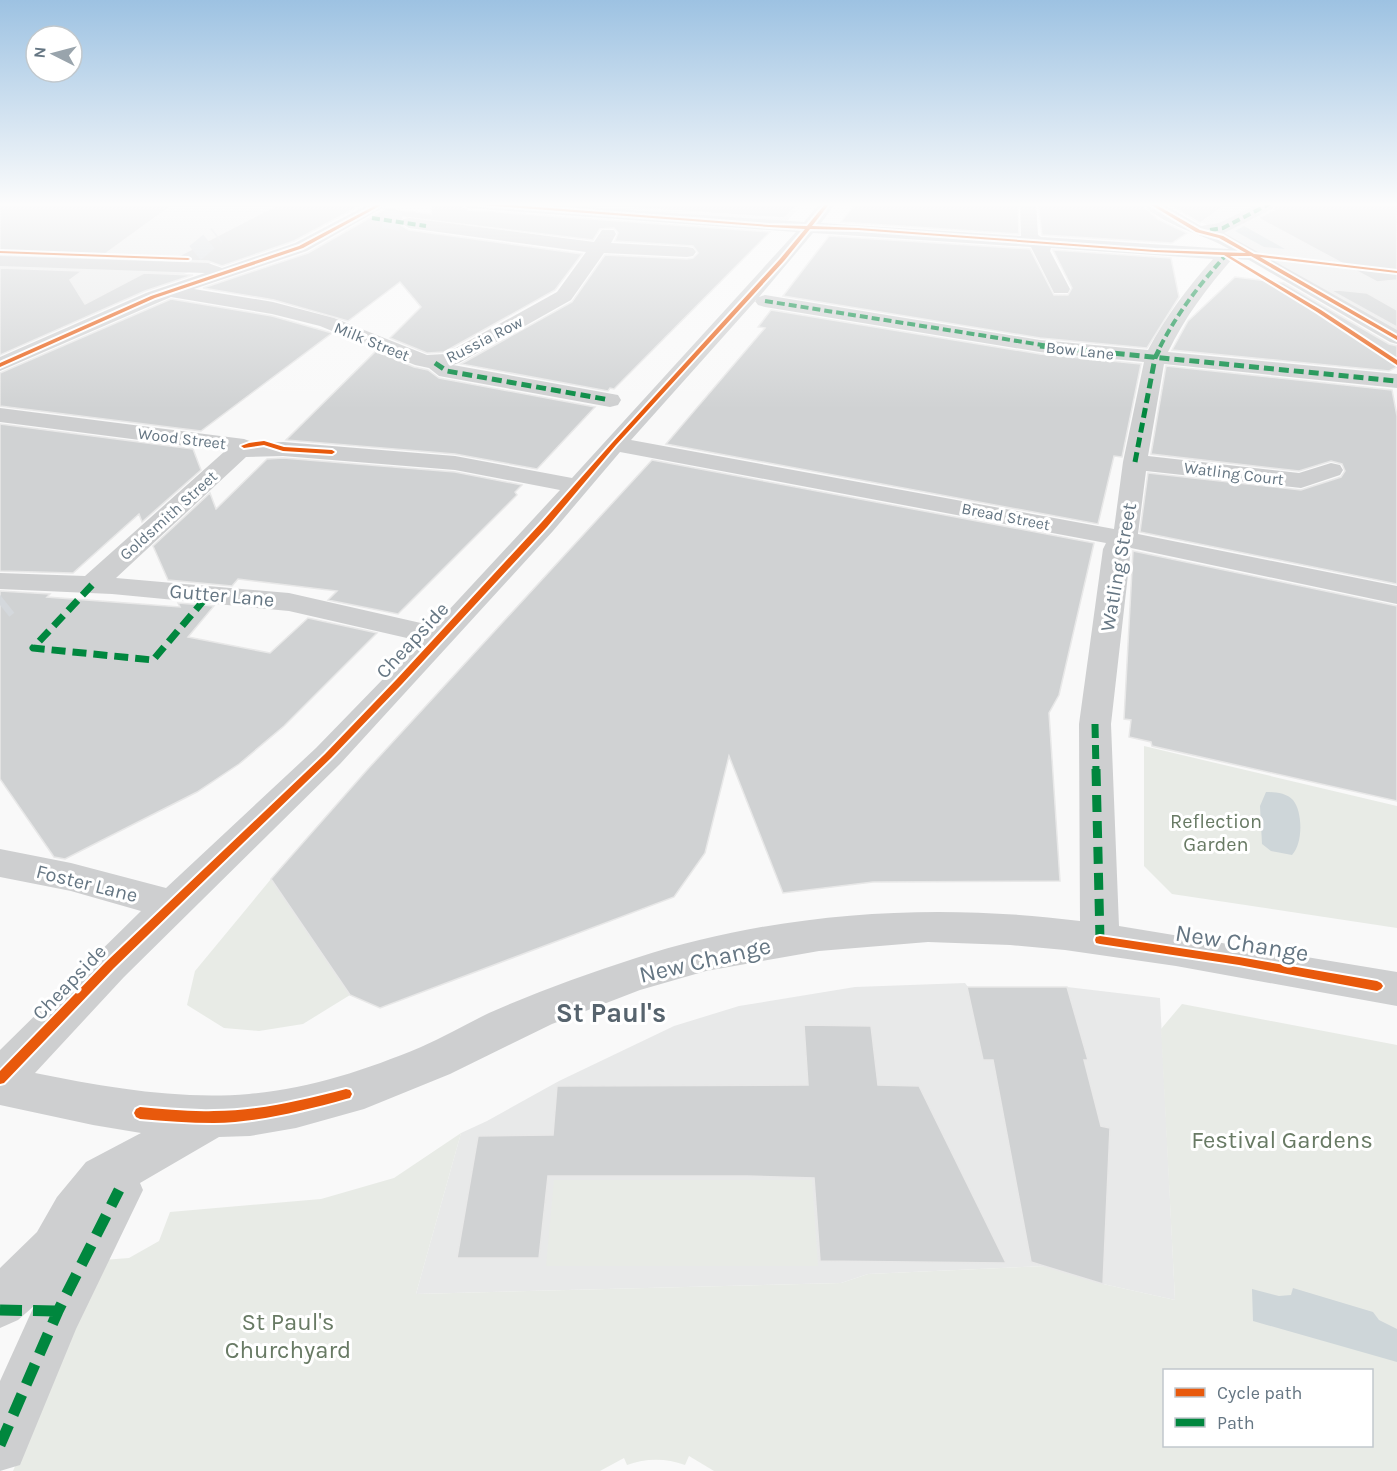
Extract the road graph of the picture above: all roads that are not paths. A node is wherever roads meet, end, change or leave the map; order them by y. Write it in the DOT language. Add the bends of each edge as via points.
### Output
graph roads {
  1 [pos="217,272"];
  2 [pos="229,272"];
  3 [pos="580,272"];
  4 [pos="763,272"];
  5 [pos="1052,272"];
  6 [pos="1211,272"];
  7 [pos="1254,272"];
  8 [pos="1281,272"];
  9 [pos="222,274"];
  10 [pos="1061,289"];
  11 [pos="168,291"];
  12 [pos="765,301"];
  13 [pos="1397,338"];
  14 [pos="1155,358"];
  15 [pos="435,363"];
  16 [pos="1397,363"];
  17 [pos="0,365"];
  18 [pos="1397,381"];
  19 [pos="610,400"];
  20 [pos="0,416"];
  21 [pos="614,444"];
  22 [pos="244,446"];
  23 [pos="1135,462"];
  24 [pos="1331,470"];
  25 [pos="576,486"];
  26 [pos="1122,538"];
  27 [pos="92,585"];
  28 [pos="10,588"];
  29 [pos="1397,595"];
  30 [pos="440,636"];
  31 [pos="0,863"];
  32 [pos="174,905"];
  33 [pos="1100,940"];
  34 [pos="1397,989"];
  35 [pos="0,1079"];
  36 [pos="0,1085"];
  37 [pos="213,1117"];
  38 [pos="119,1190"];
  39 [pos="0,1302"];
  40 [pos="0,1310"];
  41 [pos="58,1311"];
  42 [pos="0,1445"];
  1 -- 9 [label="street"];
  2 -- 9 [label="street"];
  3 -- 15 [label="street, Russia Row" via="564,296 452,358"];
  4 -- 21 [label="street, Cheapside"];
  5 -- 10 [label="street"];
  6 -- 14 [label="street, Watling Street" via="1172,324"];
  7 -- 16 [label="street"];
  8 -- 13 [label="street"];
  9 -- 11 [label="street"];
  11 -- 15 [label="street, Milk Street" via="273,308 327,322"];
  11 -- 17 [label="street"];
  12 -- 14 [label="street, Bow Lane" via="1040,346"];
  14 -- 18 [label="street, Bow Lane"];
  14 -- 23 [label="street, Watling Street"];
  15 -- 19 [label="street, Milk Street" via="447,370"];
  20 -- 22 [label="street, Wood Street"];
  21 -- 25 [label="street, Cheapside"];
  21 -- 26 [label="street, Bread Street"];
  22 -- 25 [label="street, Wood Street" via="249,450 283,448 455,463"];
  22 -- 27 [label="street, Goldsmith Street"];
  23 -- 24 [label="street, Watling Court" via="1300,481"];
  23 -- 26 [label="street, Watling Street" via="1127,528"];
  25 -- 30 [label="street, Cheapside"];
  26 -- 29 [label="street, Bread Street"];
  26 -- 33 [label="street, Watling Street" via="1117,549 1095,724"];
  27 -- 28 [label="street, Gutter Lane"];
  27 -- 30 [label="street, Gutter Lane" via="289,602"];
  30 -- 32 [label="street, Cheapside" via="328,756"];
  31 -- 32 [label="street, Foster Lane" via="71,877"];
  32 -- 35 [label="street, Cheapside"];
  33 -- 34 [label="street, New Change"];
  33 -- 37 [label="street, New Change" via="950,927 859,932 723,951 607,984 429,1063 346,1094 299,1107"];
  36 -- 37 [label="street, New Change" via="107,1109"];
  37 -- 39 [label="street" via="103,1178 74,1214 54,1249"];
  38 -- 41 [label="street"];
  40 -- 41 [label="street"];
  41 -- 42 [label="street"];
}
